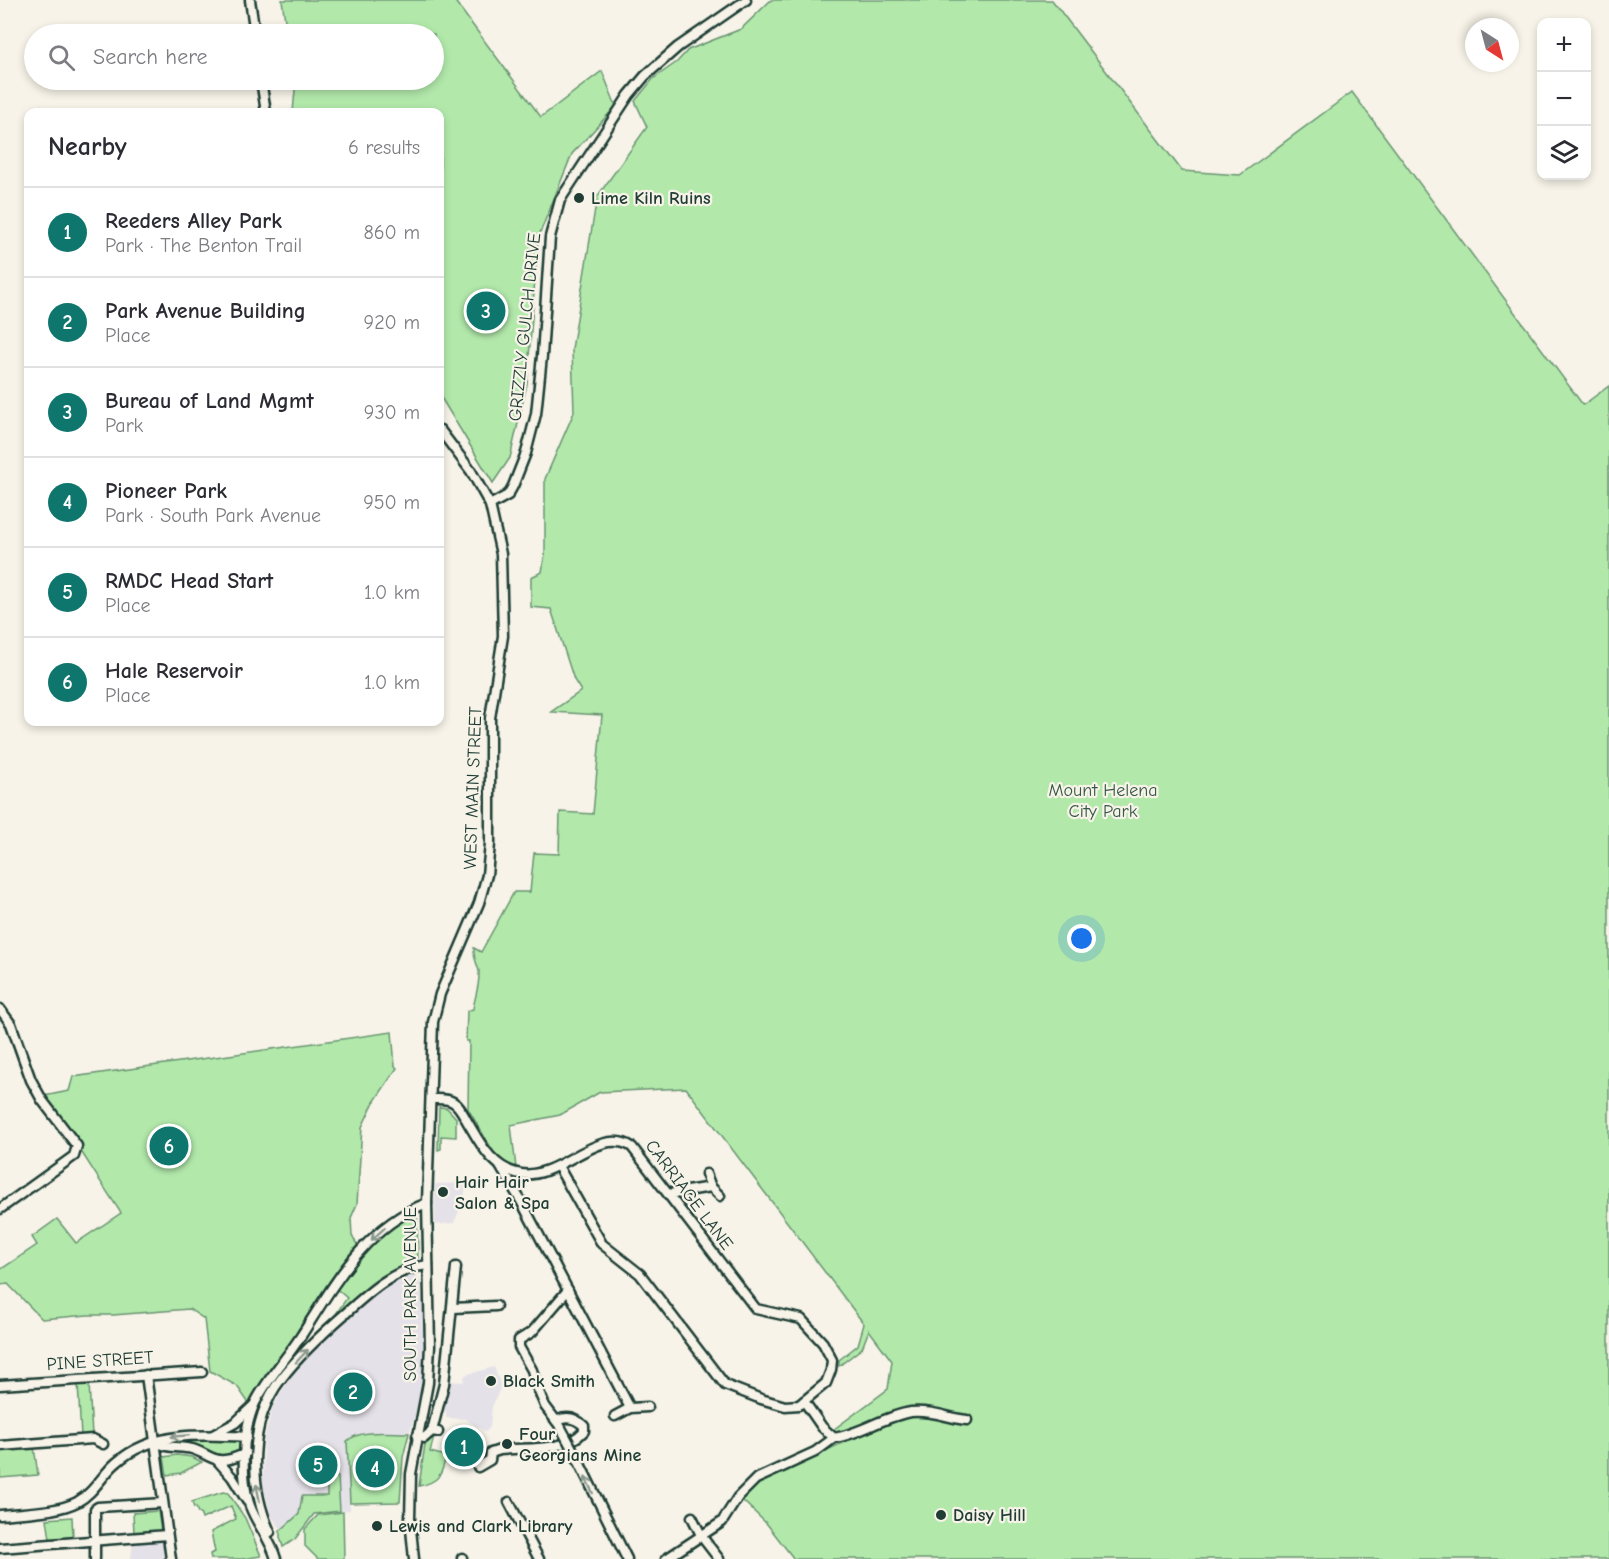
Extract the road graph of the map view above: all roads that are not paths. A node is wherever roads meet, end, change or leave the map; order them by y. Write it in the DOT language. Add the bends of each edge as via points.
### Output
graph roads {
  1 [pos="250,0"];
  2 [pos="746,0"];
  3 [pos="254,24"];
  4 [pos="263,90"];
  5 [pos="265,108"];
  6 [pos="444,435"];
  7 [pos="490,505"];
  8 [pos="0,1009"];
  9 [pos="431,1099"];
  10 [pos="499,1164"];
  11 [pos="558,1166"];
  12 [pos="521,1174"];
  13 [pos="706,1174"];
  14 [pos="711,1187"];
  15 [pos="669,1194"];
  16 [pos="720,1196"];
  17 [pos="521,1202"];
  18 [pos="427,1203"];
  19 [pos="0,1209"];
  20 [pos="428,1265"];
  21 [pos="456,1267"];
  22 [pos="568,1290"];
  23 [pos="496,1306"];
  24 [pos="453,1308"];
  25 [pos="202,1372"];
  26 [pos="146,1375"];
  27 [pos="0,1385"];
  28 [pos="804,1401"];
  29 [pos="255,1404"];
  30 [pos="648,1407"];
  31 [pos="630,1408"];
  32 [pos="615,1416"];
  33 [pos="967,1420"];
  34 [pos="559,1423"];
  35 [pos="213,1435"];
  36 [pos="417,1436"];
  37 [pos="247,1437"];
  38 [pos="834,1438"];
  39 [pos="156,1442"];
  40 [pos="103,1444"];
  41 [pos="0,1446"];
  42 [pos="255,1447"];
  43 [pos="244,1454"];
  44 [pos="217,1460"];
  45 [pos="478,1467"];
  46 [pos="509,1502"];
  47 [pos="163,1503"];
  48 [pos="250,1506"];
  49 [pos="0,1515"];
  50 [pos="692,1517"];
  51 [pos="167,1535"];
  52 [pos="702,1537"];
  53 [pos="96,1540"];
  54 [pos="0,1548"];
  55 [pos="275,1554"];
  56 [pos="95,1559"];
  57 [pos="171,1559"];
  58 [pos="414,1559"];
  59 [pos="539,1559"];
  60 [pos="627,1559"];
  61 [pos="666,1559"];
  62 [pos="719,1559"];
  1 -- 3 [label="street"];
  2 -- 7 [label="street, GRIZZLY GULCH DRIVE" via="678,46 645,76 629,94 560,200 550,237 536,414 513,486 508,495"];
  4 -- 5 [label="street"];
  6 -- 7 [label="street, WEST MAIN STREET"];
  7 -- 9 [label="street, WEST MAIN STREET" via="501,554 503,636 490,718 489,865 479,903 436,1003"];
  8 -- 19 [label="street" via="11,1024 38,1094 77,1146 74,1156"];
  9 -- 10 [label="street" via="454,1102 481,1147"];
  9 -- 18 [label="street, SOUTH PARK AVENUE"];
  10 -- 12 [label="street"];
  10 -- 17 [label="street"];
  11 -- 12 [label="street, CARRIAGE LANE"];
  11 -- 15 [label="street, CARRIAGE LANE" via="600,1144 621,1141 636,1151"];
  11 -- 28 [label="street" via="602,1244 640,1274 725,1385 785,1406"];
  12 -- 17 [label="street"];
  13 -- 14 [label="street"];
  14 -- 15 [label="street"];
  14 -- 16 [label="street"];
  15 -- 28 [label="street, CARRIAGE LANE" via="756,1309 801,1319 823,1343 832,1360 831,1370 826,1383"];
  17 -- 22 [label="street"];
  18 -- 20 [label="street, SOUTH PARK AVENUE"];
  18 -- 29 [label="street, one-way" via="395,1220 356,1256 331,1287"];
  20 -- 36 [label="street, SOUTH PARK AVENUE" via="429,1371"];
  42 -- 20 [label="street, one-way" via="272,1393 307,1350 399,1272"];
  21 -- 24 [label="street"];
  22 -- 31 [label="street"];
  22 -- 34 [label="street" via="532,1332 519,1340 545,1406"];
  23 -- 24 [label="street"];
  24 -- 36 [label="street" via="435,1432 424,1438"];
  25 -- 26 [label="street, PINE STREET"];
  26 -- 27 [label="street, PINE STREET"];
  26 -- 39 [label="street"];
  28 -- 38 [label="street"];
  29 -- 35 [label="street" via="243,1418"];
  29 -- 37 [label="street"];
  30 -- 31 [label="street"];
  31 -- 32 [label="street"];
  33 -- 38 [label="street" via="939,1413 910,1412"];
  34 -- 45 [label="street" via="563,1418 576,1419 584,1431 557,1445 491,1453 490,1460"];
  60 -- 34 [label="street, one-way, bridge"];
  35 -- 37 [label="street"];
  35 -- 39 [label="street, one-way" via="162,1438"];
  36 -- 58 [label="street, SOUTH PARK AVENUE" via="410,1497"];
  37 -- 42 [label="street"];
  37 -- 43 [label="street"];
  38 -- 52 [label="street" via="815,1452 756,1479 722,1522"];
  39 -- 44 [label="street" via="165,1447 195,1450"];
  39 -- 47 [label="street"];
  39 -- 49 [label="street" via="130,1451 75,1503"];
  40 -- 41 [label="street" via="93,1439"];
  42 -- 43 [label="street"];
  55 -- 42 [label="street, one-way" via="256,1490"];
  43 -- 44 [label="street"];
  43 -- 48 [label="street"];
  44 -- 48 [label="street"];
  46 -- 59 [label="street"];
  47 -- 51 [label="street"];
  47 -- 53 [label="street" via="98,1507 94,1514"];
  48 -- 55 [label="street"];
  50 -- 52 [label="street"];
  51 -- 53 [label="street"];
  51 -- 57 [label="street"];
  52 -- 61 [label="street"];
  52 -- 62 [label="street"];
  53 -- 54 [label="street"];
  53 -- 56 [label="street"];
}
